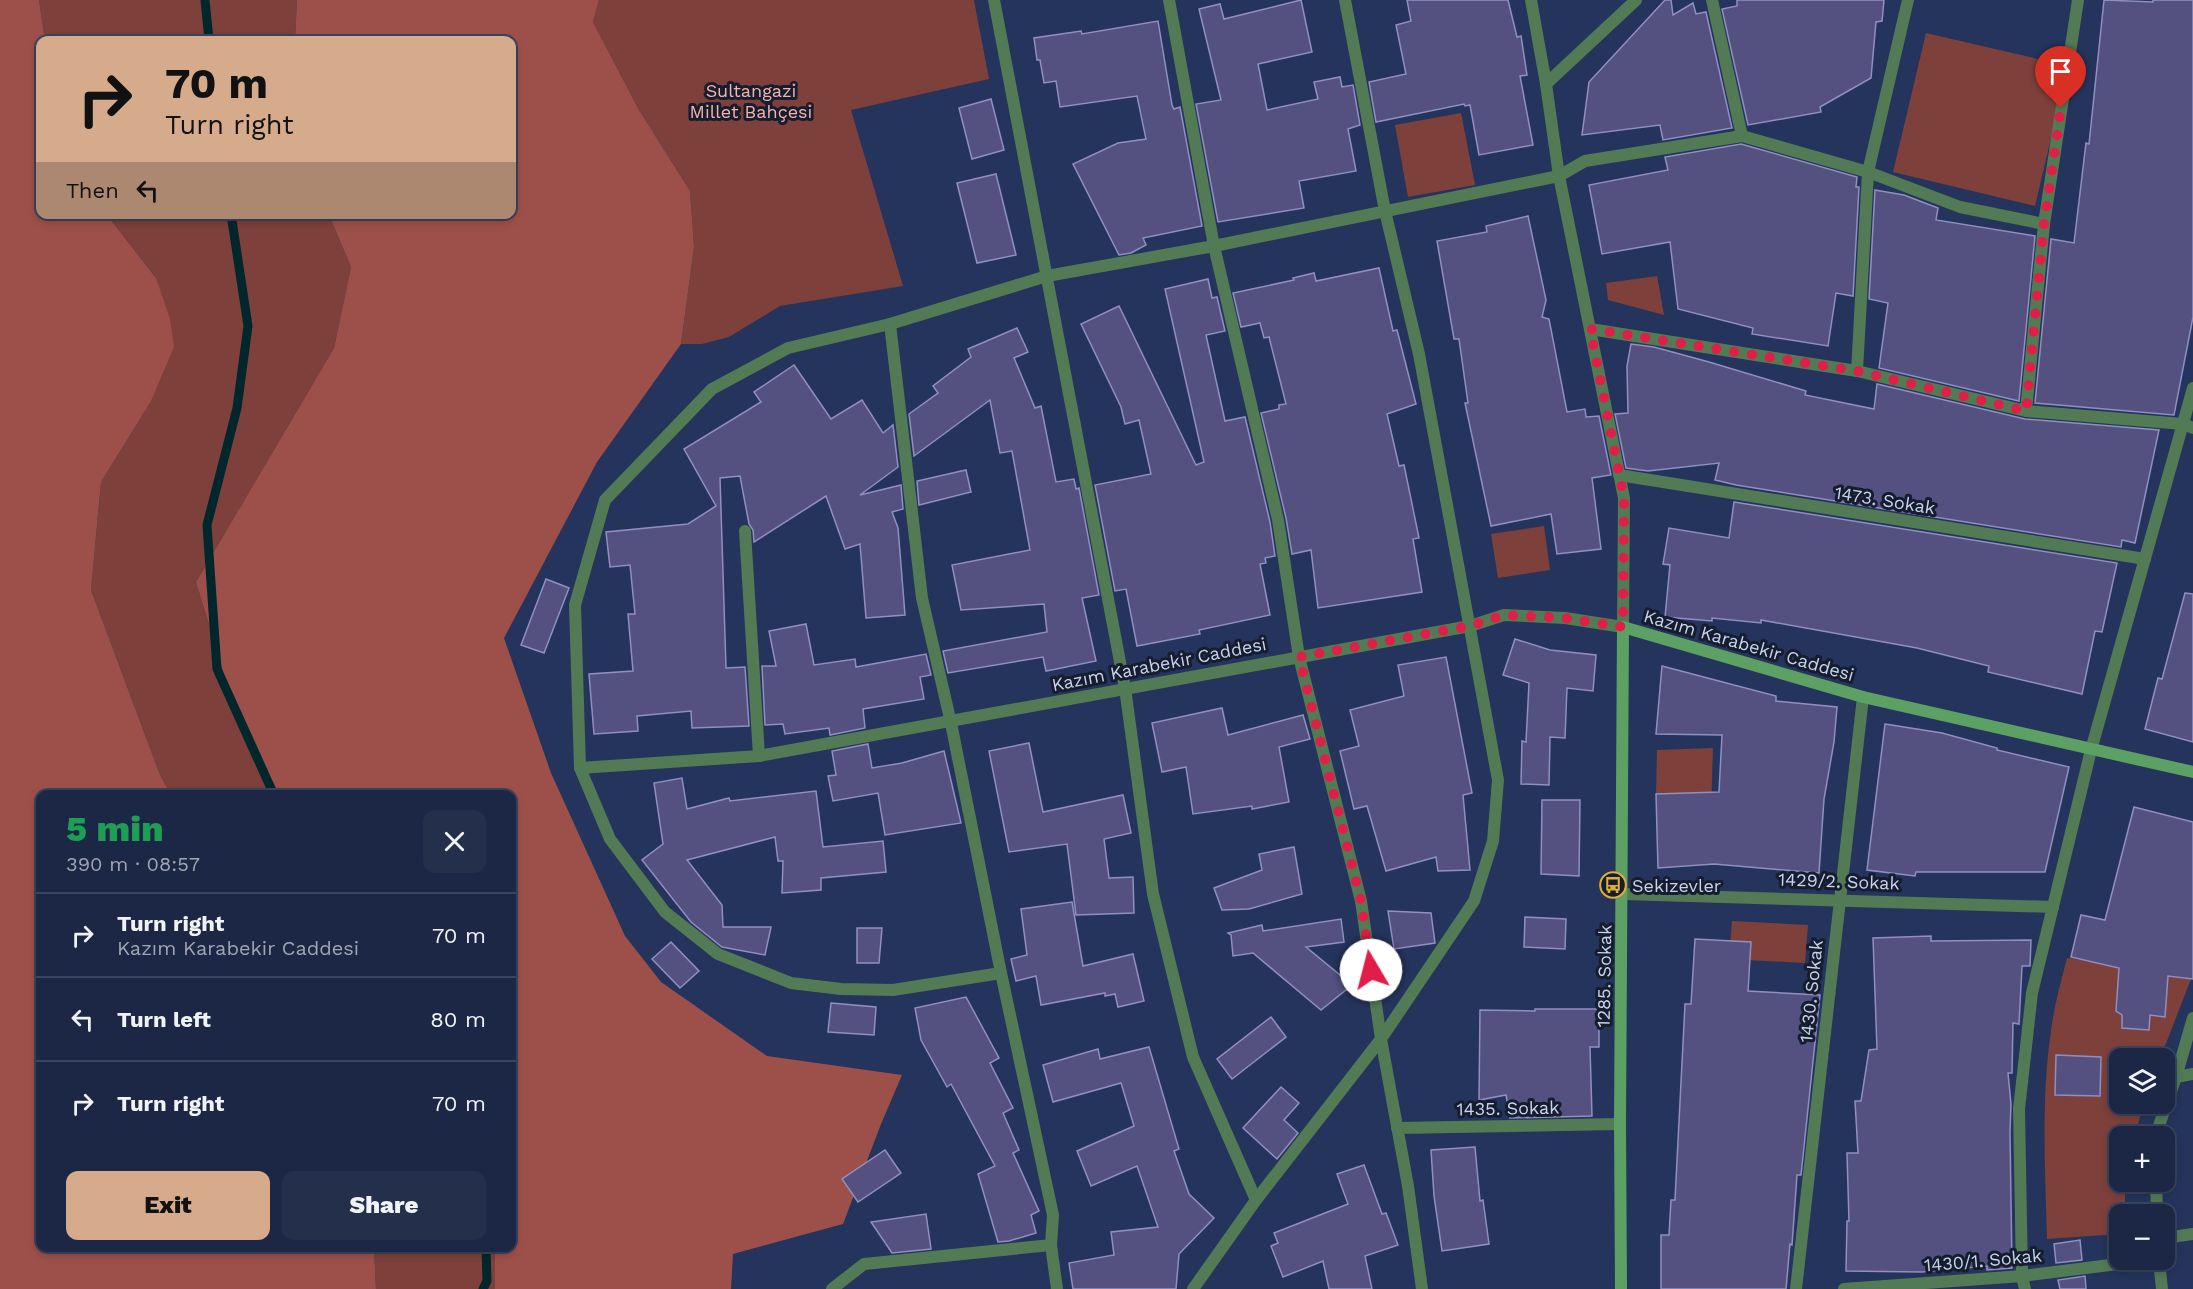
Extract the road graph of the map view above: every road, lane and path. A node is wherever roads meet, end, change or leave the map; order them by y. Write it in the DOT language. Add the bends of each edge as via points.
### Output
graph roads {
  1 [pos="994,0"];
  2 [pos="1169,0"];
  3 [pos="1345,0"];
  4 [pos="1531,0"];
  5 [pos="1636,0"];
  6 [pos="1712,0"];
  7 [pos="1908,0"];
  8 [pos="2078,0"];
  9 [pos="1546,84"];
  10 [pos="1742,136"];
  11 [pos="1868,172"];
  12 [pos="1559,176"];
  13 [pos="1385,211"];
  14 [pos="2044,224"];
  15 [pos="1214,246"];
  16 [pos="1047,276"];
  17 [pos="890,324"];
  18 [pos="1590,329"];
  19 [pos="1857,371"];
  20 [pos="2193,388"];
  21 [pos="2026,411"];
  22 [pos="2188,426"];
  23 [pos="1619,475"];
  24 [pos="745,531"];
  25 [pos="2145,559"];
  26 [pos="1470,626"];
  27 [pos="1623,627"];
  28 [pos="1299,657"];
  29 [pos="1125,688"];
  30 [pos="1863,697"];
  31 [pos="951,723"];
  32 [pos="2091,750"];
  33 [pos="759,756"];
  34 [pos="580,768"];
  35 [pos="2193,772"];
  36 [pos="1623,894"];
  37 [pos="1839,899"];
  38 [pos="2053,907"];
  39 [pos="1001,973"];
  40 [pos="2193,1018"];
  41 [pos="1381,1040"];
  42 [pos="2193,1074"];
  43 [pos="2176,1077"];
  44 [pos="1620,1124"];
  45 [pos="2160,1126"];
  46 [pos="1397,1128"];
  47 [pos="1256,1200"];
  48 [pos="2193,1234"];
  49 [pos="2175,1236"];
  50 [pos="1051,1245"];
  51 [pos="2109,1265"];
  52 [pos="2160,1270"];
  53 [pos="2022,1276"];
  54 [pos="832,1289"];
  55 [pos="1057,1289"];
  56 [pos="1192,1289"];
  57 [pos="1422,1289"];
  58 [pos="1621,1289"];
  59 [pos="1796,1289"];
  60 [pos="1844,1289"];
  61 [pos="2025,1289"];
  62 [pos="2162,1289"];
  1 -- 16 [label="street"];
  2 -- 15 [label="street"];
  3 -- 13 [label="street"];
  4 -- 9 [label="street"];
  5 -- 9 [label="street"];
  6 -- 10 [label="street"];
  7 -- 11 [label="street"];
  8 -- 14 [label="street"];
  9 -- 12 [label="street"];
  10 -- 11 [label="street"];
  10 -- 12 [label="street" via="1585,161"];
  11 -- 14 [label="street" via="1960,207"];
  11 -- 19 [label="street"];
  12 -- 13 [label="street"];
  12 -- 18 [label="street"];
  13 -- 15 [label="street"];
  13 -- 26 [label="street" via="1419,354"];
  14 -- 21 [label="street"];
  15 -- 16 [label="street"];
  15 -- 28 [label="street" via="1278,520"];
  16 -- 17 [label="street"];
  16 -- 29 [label="street"];
  17 -- 31 [label="street" via="922,598"];
  17 -- 34 [label="street" via="788,348 712,389 605,500 575,605"];
  18 -- 19 [label="street"];
  18 -- 23 [label="street"];
  19 -- 21 [label="street"];
  20 -- 22 [label="street"];
  21 -- 22 [label="street"];
  22 -- 25 [label="street"];
  23 -- 25 [label="street, 1473. Sokak"];
  23 -- 27 [label="street" via="1624,498"];
  24 -- 33 [label="street"];
  25 -- 32 [label="street"];
  26 -- 27 [label="street, Kazım Karabekir Caddesi" via="1504,615 1564,618"];
  26 -- 28 [label="street, Kazım Karabekir Caddesi"];
  26 -- 41 [label="street" via="1498,780 1493,841 1474,900"];
  27 -- 30 [label="street, Kazım Karabekir Caddesi"];
  27 -- 36 [label="street, 1285. Sokak"];
  28 -- 29 [label="street, Kazım Karabekir Caddesi"];
  28 -- 41 [label="street" via="1361,901"];
  29 -- 31 [label="street, Kazım Karabekir Caddesi"];
  29 -- 47 [label="street" via="1153,894 1193,1057"];
  30 -- 32 [label="street, Kazım Karabekir Caddesi"];
  30 -- 37 [label="street, 1430. Sokak"];
  31 -- 33 [label="street, Kazım Karabekir Caddesi"];
  31 -- 39 [label="street"];
  32 -- 35 [label="street, Kazım Karabekir Caddesi"];
  32 -- 38 [label="street"];
  33 -- 34 [label="street, Kazım Karabekir Caddesi"];
  34 -- 39 [label="street" via="610,839 665,912 718,954 791,983 841,989 893,990"];
  36 -- 37 [label="street, 1429/2. Sokak"];
  36 -- 44 [label="street, 1285. Sokak"];
  37 -- 38 [label="street, 1429/2. Sokak"];
  37 -- 59 [label="street, 1430. Sokak"];
  38 -- 53 [label="street" via="2032,993 2019,1109"];
  39 -- 50 [label="street" via="1053,1215"];
  40 -- 43 [label="street"];
  41 -- 46 [label="street"];
  41 -- 47 [label="street"];
  42 -- 43 [label="street"];
  43 -- 45 [label="street"];
  44 -- 46 [label="street, 1435. Sokak"];
  44 -- 58 [label="street, 1285. Sokak"];
  46 -- 57 [label="street"];
  47 -- 56 [label="street"];
  48 -- 49 [label="street"];
  50 -- 54 [label="street" via="864,1264"];
  50 -- 55 [label="street"];
  51 -- 53 [label="street, 1430/1. Sokak"];
  52 -- 62 [label="street"];
  53 -- 60 [label="street, 1430/1. Sokak"];
  53 -- 61 [label="street"];
}
